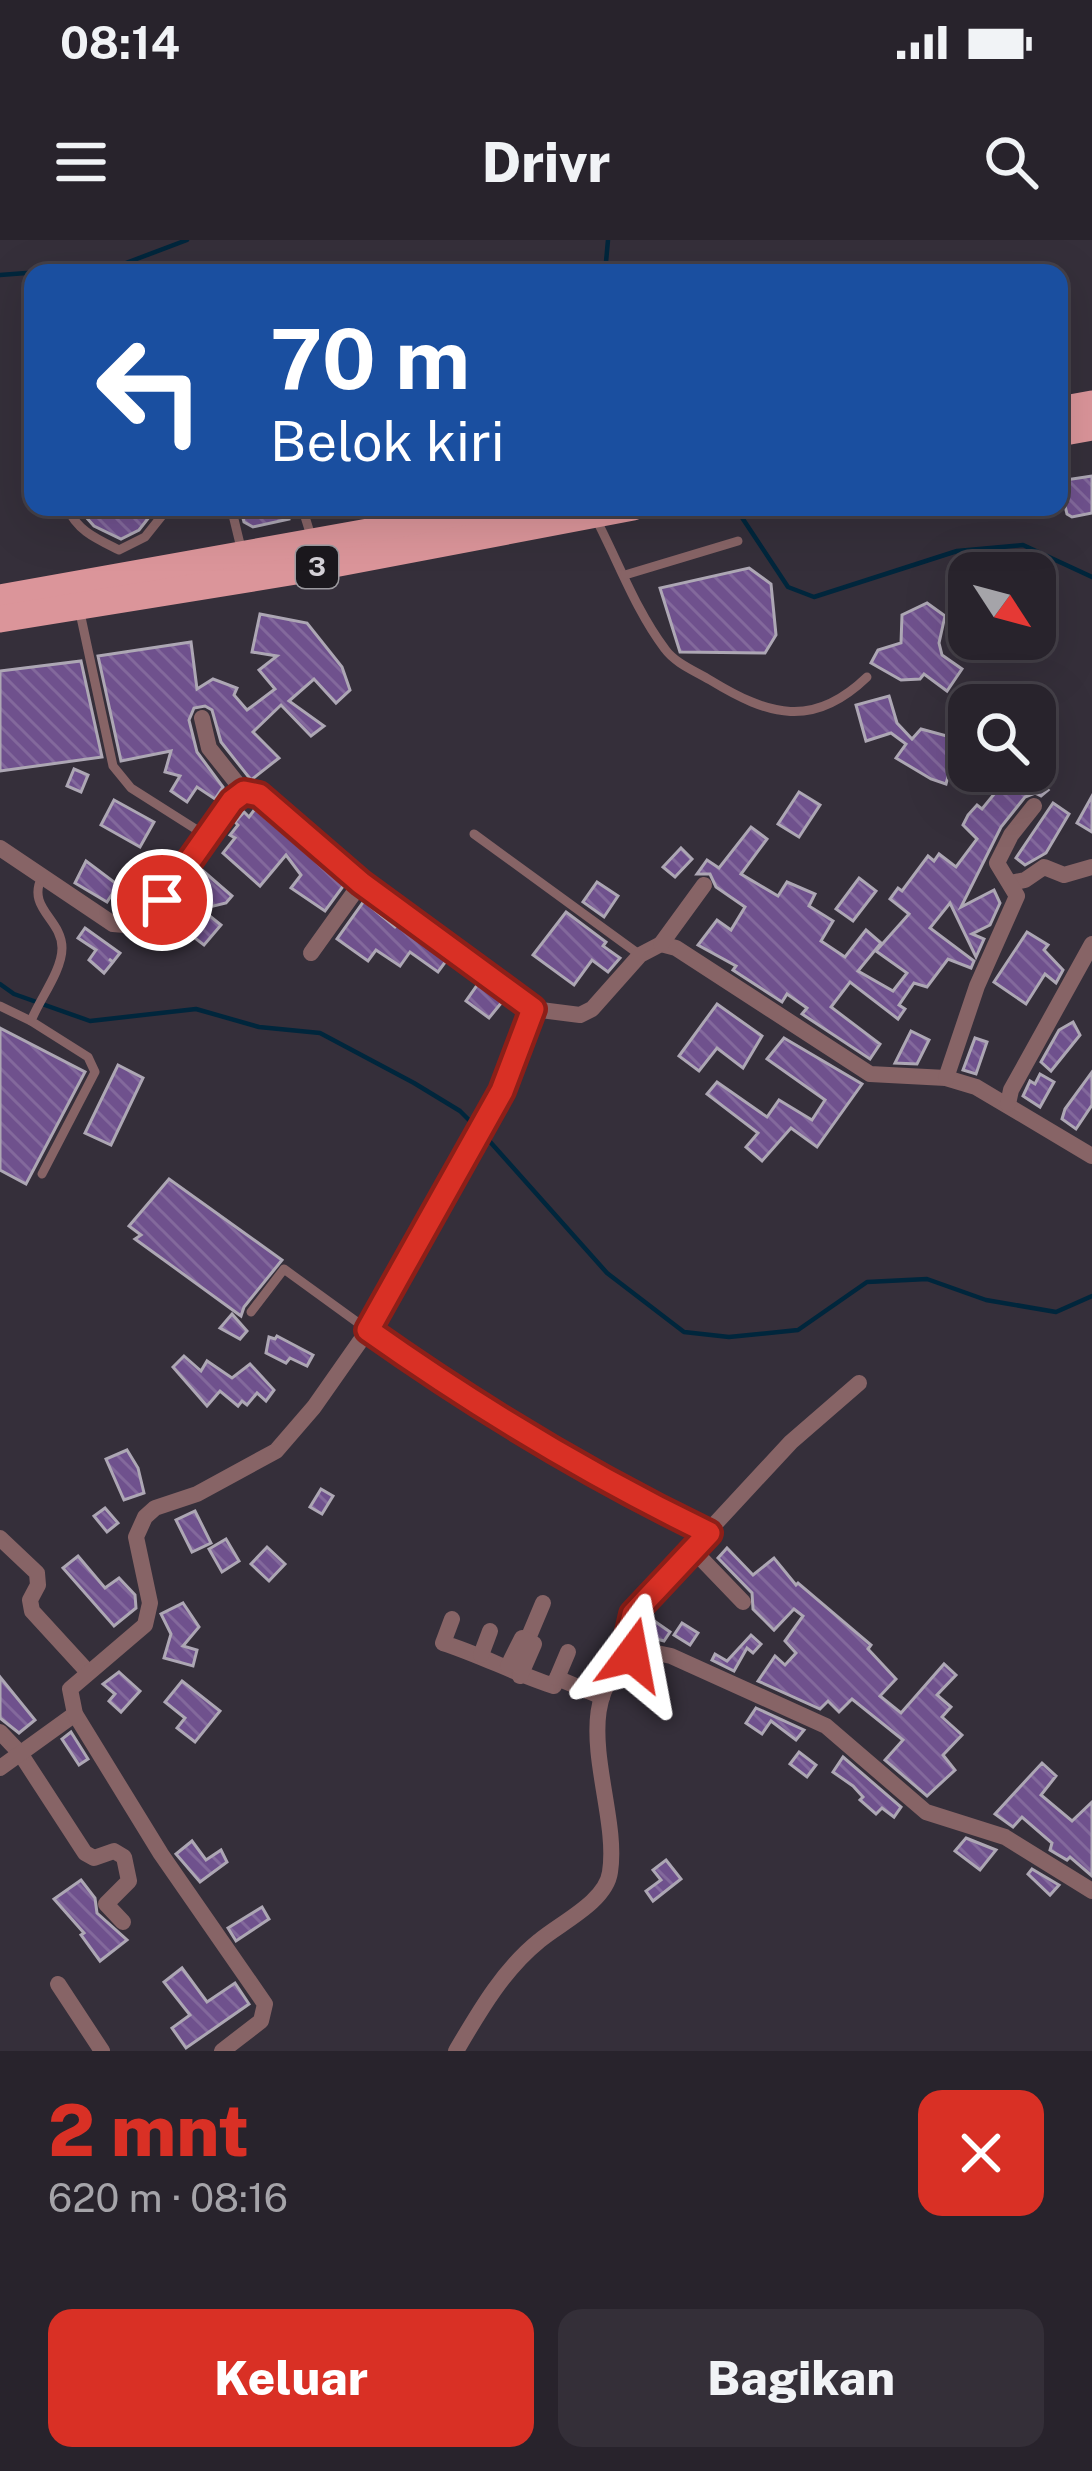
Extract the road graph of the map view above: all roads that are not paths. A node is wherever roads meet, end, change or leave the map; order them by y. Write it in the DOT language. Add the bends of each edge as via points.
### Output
graph roads {
  1 [pos="71,516"];
  2 [pos="162,516"];
  3 [pos="233,516"];
  4 [pos="305,516"];
  5 [pos="461,516"];
  6 [pos="583,516"];
  7 [pos="594,516"];
  8 [pos="738,542"];
  9 [pos="314,544"];
  10 [pos="242,555"];
  11 [pos="120,563"];
  12 [pos="625,575"];
  13 [pos="77,595"];
  14 [pos="0,598"];
  15 [pos="0,619"];
  16 [pos="866,677"];
  17 [pos="202,718"];
  18 [pos="244,792"];
  19 [pos="1034,806"];
  20 [pos="474,834"];
  21 [pos="206,835"];
  22 [pos="0,848"];
  23 [pos="1092,867"];
  24 [pos="42,877"];
  25 [pos="361,883"];
  26 [pos="1010,883"];
  27 [pos="704,885"];
  28 [pos="661,944"];
  29 [pos="1092,944"];
  30 [pos="311,953"];
  31 [pos="640,955"];
  32 [pos="0,1006"];
  33 [pos="533,1009"];
  34 [pos="31,1021"];
  35 [pos="946,1078"];
  36 [pos="1008,1103"];
  37 [pos="1092,1156"];
  38 [pos="41,1174"];
  39 [pos="251,1312"];
  40 [pos="368,1330"];
  41 [pos="859,1383"];
  42 [pos="709,1533"];
  43 [pos="0,1538"];
  44 [pos="693,1550"];
  45 [pos="743,1602"];
  46 [pos="543,1603"];
  47 [pos="452,1619"];
  48 [pos="490,1631"];
  49 [pos="568,1652"];
  50 [pos="481,1655"];
  51 [pos="632,1655"];
  52 [pos="604,1658"];
  53 [pos="87,1670"];
  54 [pos="514,1671"];
  55 [pos="557,1678"];
  56 [pos="595,1694"];
  57 [pos="75,1714"];
  58 [pos="0,1732"];
  59 [pos="20,1753"];
  60 [pos="0,1768"];
  61 [pos="1092,1891"];
  62 [pos="123,1922"];
  63 [pos="58,1984"];
  64 [pos="102,2051"];
  65 [pos="222,2051"];
  66 [pos="456,2051"];
  1 -- 11 [label="lane"];
  2 -- 11 [label="lane"];
  3 -- 10 [label="lane"];
  4 -- 9 [label="lane"];
  5 -- 9 [label="main road, 3"];
  6 -- 13 [label="main road, 3" via="302,570"];
  7 -- 12 [label="lane"];
  8 -- 12 [label="lane"];
  9 -- 10 [label="main road, 3"];
  10 -- 11 [label="main road, 3"];
  11 -- 13 [label="main road, 3"];
  12 -- 16 [label="lane" via="666,652 764,709 793,714 842,701"];
  13 -- 14 [label="main road, 3"];
  13 -- 15 [label="main road, 3"];
  13 -- 21 [label="lane" via="113,766 131,788"];
  17 -- 18 [label="street" via="209,748"];
  18 -- 21 [label="street"];
  18 -- 25 [label="street" via="277,808"];
  19 -- 26 [label="street" via="997,863"];
  20 -- 31 [label="lane"];
  21 -- 24 [label="street" via="137,926 112,924"];
  22 -- 24 [label="street"];
  23 -- 26 [label="street" via="1064,875 1044,867"];
  24 -- 34 [label="lane" via="38,904 63,953"];
  25 -- 30 [label="street"];
  25 -- 33 [label="street"];
  26 -- 35 [label="street" via="1017,896"];
  27 -- 28 [label="street"];
  28 -- 31 [label="street"];
  28 -- 35 [label="street" via="870,1074"];
  29 -- 36 [label="street"];
  31 -- 33 [label="street" via="592,1009"];
  32 -- 34 [label="lane"];
  33 -- 40 [label="street" via="502,1091"];
  34 -- 38 [label="lane" via="95,1066"];
  35 -- 36 [label="street"];
  36 -- 37 [label="street"];
  39 -- 40 [label="lane" via="284,1269"];
  40 -- 42 [label="street" via="614,1487"];
  40 -- 53 [label="street" via="276,1451 145,1517 136,1537 150,1603 145,1625"];
  41 -- 42 [label="street" via="791,1442"];
  42 -- 44 [label="street"];
  43 -- 53 [label="street" via="37,1573 32,1611"];
  44 -- 45 [label="street"];
  44 -- 51 [label="street" via="633,1614"];
  46 -- 54 [label="street" via="527,1641 534,1644"];
  47 -- 50 [label="street" via="443,1643"];
  48 -- 50 [label="street"];
  49 -- 55 [label="street"];
  50 -- 54 [label="street"];
  51 -- 56 [label="street"];
  51 -- 61 [label="street" via="671,1656 826,1726 926,1811 1005,1837"];
  52 -- 56 [label="street"];
  53 -- 57 [label="street" via="69,1694"];
  54 -- 55 [label="street" via="554,1686"];
  55 -- 56 [label="street"];
  56 -- 66 [label="street" via="608,1880 515,1962"];
  57 -- 59 [label="street"];
  57 -- 65 [label="street" via="266,2004 261,2021"];
  58 -- 59 [label="street"];
  59 -- 60 [label="street"];
  59 -- 62 [label="street" via="85,1853 124,1856 129,1881 106,1904"];
  63 -- 64 [label="street"];
}
